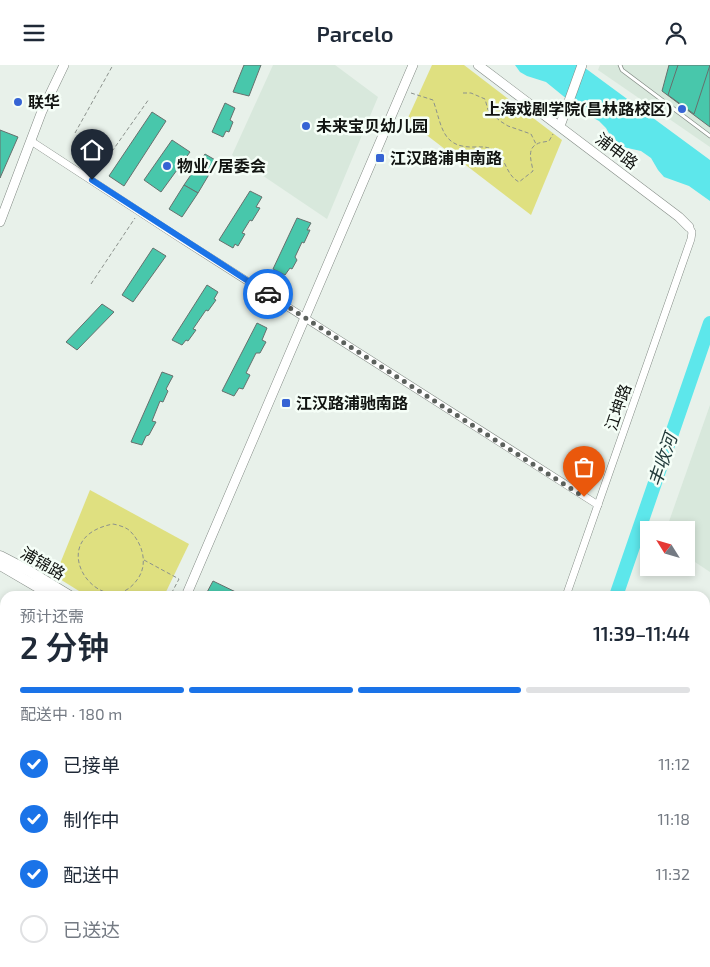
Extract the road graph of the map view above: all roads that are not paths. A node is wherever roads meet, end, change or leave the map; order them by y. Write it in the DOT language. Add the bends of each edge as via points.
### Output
graph roads {
  1 [pos="64,65"];
  2 [pos="413,65"];
  3 [pos="478,65"];
  4 [pos="582,65"];
  5 [pos="620,65"];
  6 [pos="560,126"];
  7 [pos="710,136"];
  8 [pos="31,141"];
  9 [pos="0,222"];
  10 [pos="688,227"];
  11 [pos="305,318"];
  12 [pos="598,505"];
  13 [pos="0,555"];
  14 [pos="0,565"];
  15 [pos="44,591"];
  16 [pos="62,591"];
  17 [pos="188,591"];
  18 [pos="568,591"];
  1 -- 8 [label="street"];
  2 -- 11 [label="street"];
  3 -- 6 [label="street, 浦申路"];
  4 -- 6 [label="street"];
  5 -- 7 [label="lane" via="622,70"];
  6 -- 10 [label="street, 浦申路"];
  8 -- 9 [label="street"];
  8 -- 11 [label="street"];
  10 -- 12 [label="street, 江坤路" via="692,239"];
  11 -- 12 [label="street"];
  11 -- 17 [label="street"];
  12 -- 18 [label="street, 江坤路"];
  13 -- 16 [label="main road, 浦锦路"];
  14 -- 15 [label="main road, 浦锦路"];
}
